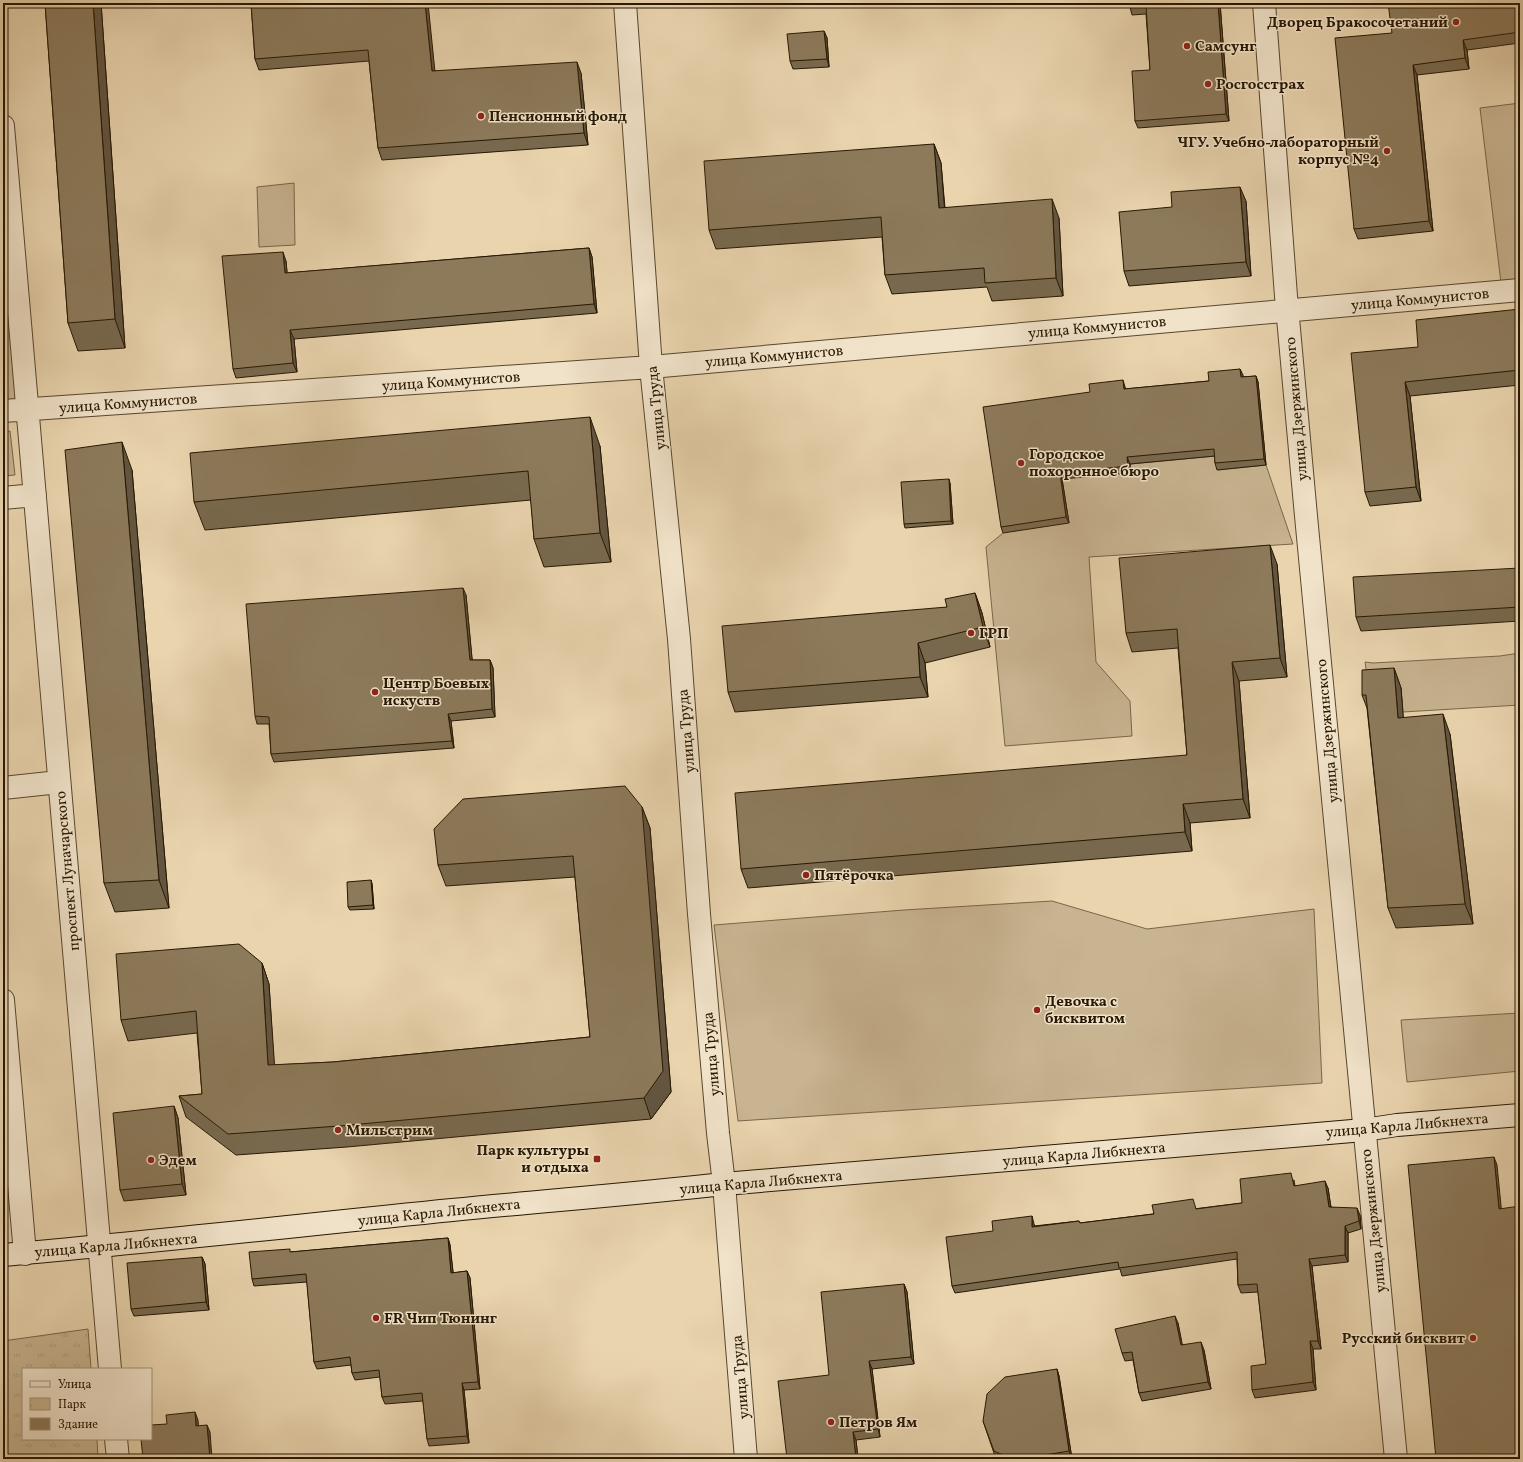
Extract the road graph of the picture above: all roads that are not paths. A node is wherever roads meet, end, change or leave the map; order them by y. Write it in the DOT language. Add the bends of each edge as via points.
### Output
graph roads {
  1 [pos="625,3"];
  2 [pos="1264,3"];
  3 [pos="3,126"];
  4 [pos="1520,290"];
  5 [pos="1287,311"];
  6 [pos="651,367"];
  7 [pos="28,410"];
  8 [pos="3,411"];
  9 [pos="35,496"];
  10 [pos="3,498"];
  11 [pos="59,782"];
  12 [pos="3,788"];
  13 [pos="3,1000"];
  14 [pos="1520,1115"];
  15 [pos="1364,1130"];
  16 [pos="724,1184"];
  17 [pos="98,1247"];
  18 [pos="25,1254"];
  19 [pos="3,1255"];
  20 [pos="110,1368"];
  21 [pos="116,1440"];
  22 [pos="118,1459"];
  23 [pos="746,1459"];
  24 [pos="1396,1459"];
  1 -- 6 [label="street, улица Труда"];
  2 -- 5 [label="street, улица Дзержинского"];
  3 -- 7 [label="street, проспект Луначарского"];
  4 -- 5 [label="street, улица Коммунистов"];
  5 -- 6 [label="street, улица Коммунистов"];
  5 -- 15 [label="street, улица Дзержинского"];
  6 -- 7 [label="street, улица Коммунистов"];
  6 -- 16 [label="street, улица Труда" via="679,639 699,914"];
  7 -- 8 [label="street, улица Коммунистов"];
  7 -- 9 [label="street, проспект Луначарского"];
  9 -- 10 [label="street"];
  9 -- 11 [label="street, проспект Луначарского"];
  11 -- 12 [label="street"];
  11 -- 17 [label="street, проспект Луначарского"];
  13 -- 18 [label="street"];
  14 -- 15 [label="street, улица Карла Либкнехта"];
  15 -- 16 [label="street, улица Карла Либкнехта"];
  15 -- 24 [label="street, улица Дзержинского"];
  16 -- 17 [label="street, улица Карла Либкнехта"];
  16 -- 23 [label="street, улица Труда"];
  17 -- 18 [label="street, улица Карла Либкнехта"];
  17 -- 20 [label="street, проспект Луначарского"];
  18 -- 19 [label="street, улица Карла Либкнехта"];
  21 -- 22 [label="street"];
}
